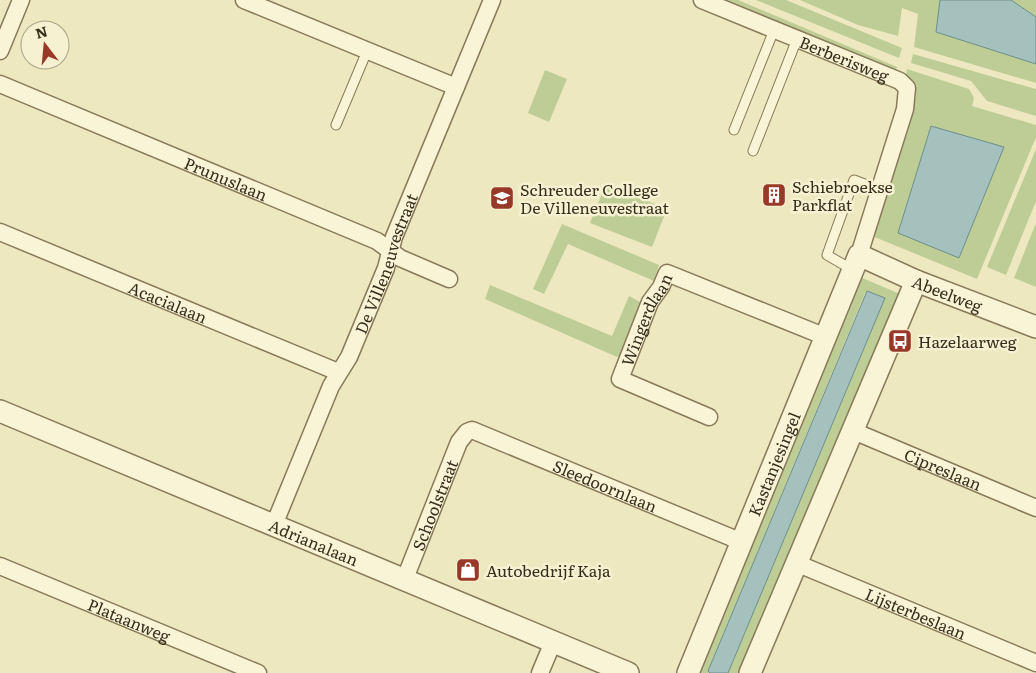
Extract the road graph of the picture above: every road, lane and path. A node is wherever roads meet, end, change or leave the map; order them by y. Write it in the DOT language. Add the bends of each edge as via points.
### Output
graph roads {
  1 [pos="22,0"];
  2 [pos="244,0"];
  3 [pos="492,0"];
  4 [pos="702,0"];
  5 [pos="774,30"];
  6 [pos="798,39"];
  7 [pos="0,51"];
  8 [pos="367,52"];
  9 [pos="0,84"];
  10 [pos="456,88"];
  11 [pos="336,125"];
  12 [pos="734,130"];
  13 [pos="753,151"];
  14 [pos="880,190"];
  15 [pos="0,232"];
  16 [pos="390,250"];
  17 [pos="856,262"];
  18 [pos="449,279"];
  19 [pos="916,281"];
  20 [pos="1036,327"];
  21 [pos="826,337"];
  22 [pos="338,372"];
  23 [pos="0,411"];
  24 [pos="709,417"];
  25 [pos="470,430"];
  26 [pos="851,430"];
  27 [pos="1036,508"];
  28 [pos="274,525"];
  29 [pos="742,542"];
  30 [pos="796,563"];
  31 [pos="0,566"];
  32 [pos="404,581"];
  33 [pos="553,642"];
  34 [pos="1036,663"];
  35 [pos="258,673"];
  36 [pos="540,673"];
  37 [pos="628,673"];
  38 [pos="688,673"];
  39 [pos="750,673"];
  1 -- 7 [label="street"];
  2 -- 8 [label="street"];
  3 -- 10 [label="street, De Villeneuvestraat"];
  4 -- 5 [label="street, Berberisweg"];
  5 -- 6 [label="street, Berberisweg"];
  5 -- 12 [label="lane"];
  6 -- 13 [label="lane"];
  6 -- 14 [label="street, Berberisweg" via="900,81 907,88 905,109"];
  8 -- 10 [label="street"];
  8 -- 11 [label="lane"];
  9 -- 16 [label="street, Prunuslaan" via="377,241"];
  10 -- 16 [label="street, De Villeneuvestraat"];
  14 -- 17 [label="street, Berberisweg"];
  14 -- 17 [label="lane" via="854,180 828,255"];
  15 -- 22 [label="street, Acacialaan"];
  16 -- 18 [label="street, Prunuslaan" via="400,258"];
  16 -- 22 [label="street, De Villeneuvestraat" via="386,268 349,357"];
  17 -- 19 [label="street, Abeelweg"];
  17 -- 21 [label="street, Kastanjesingel"];
  19 -- 20 [label="street, Abeelweg"];
  19 -- 26 [label="street"];
  21 -- 24 [label="street, Wingerdlaan" via="667,273 650,302 620,379"];
  21 -- 29 [label="street, Kastanjesingel"];
  22 -- 28 [label="street, De Villeneuvestraat"];
  23 -- 28 [label="street, Adrianalaan"];
  25 -- 29 [label="street, Sleedoornlaan" via="478,430"];
  25 -- 32 [label="street, Schoolstraat" via="459,442"];
  26 -- 27 [label="street, Cipreslaan"];
  26 -- 30 [label="street"];
  28 -- 32 [label="street, Adrianalaan"];
  29 -- 38 [label="street, Kastanjesingel"];
  30 -- 34 [label="street, Lijsterbeslaan"];
  30 -- 39 [label="street"];
  31 -- 35 [label="street, Plataanweg"];
  32 -- 33 [label="street, Adrianalaan"];
  33 -- 36 [label="street"];
  33 -- 37 [label="street, Adrianalaan"];
}
